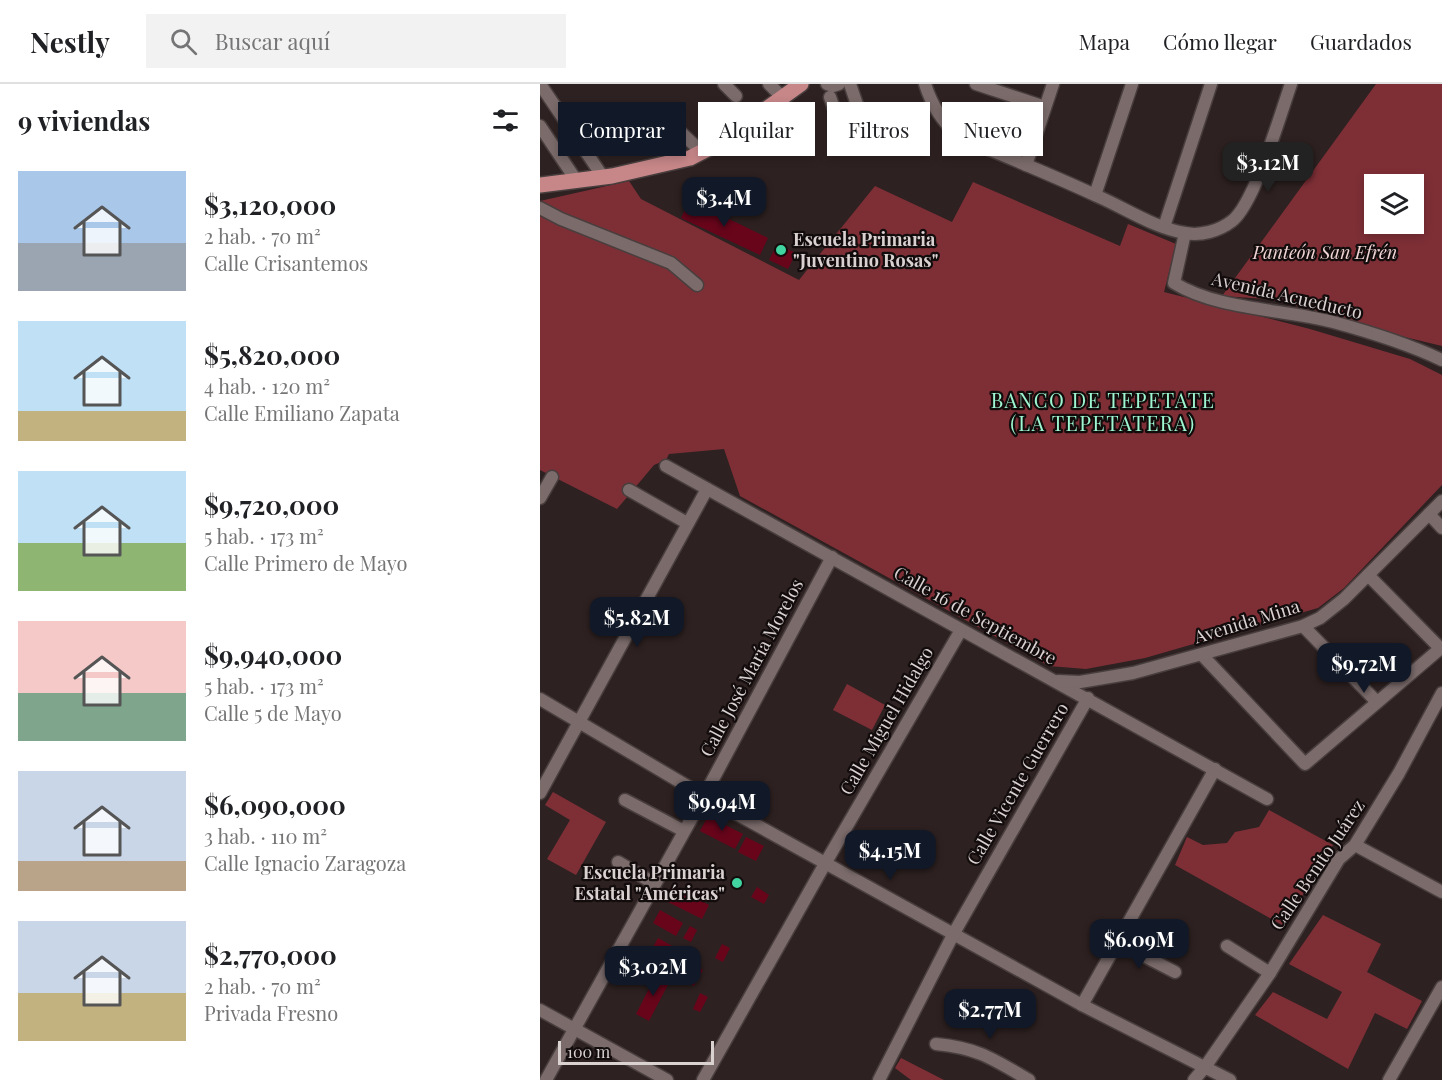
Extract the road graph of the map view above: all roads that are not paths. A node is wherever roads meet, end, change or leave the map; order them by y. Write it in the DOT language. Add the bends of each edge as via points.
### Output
graph roads {
  1 [pos="540,84"];
  2 [pos="724,84"];
  3 [pos="769,84"];
  4 [pos="801,84"];
  5 [pos="827,84"];
  6 [pos="839,84"];
  7 [pos="850,84"];
  8 [pos="924,84"];
  9 [pos="976,84"];
  10 [pos="1053,84"];
  11 [pos="1132,84"];
  12 [pos="1211,84"];
  13 [pos="1291,84"];
  14 [pos="736,96"];
  15 [pos="782,97"];
  16 [pos="830,97"];
  17 [pos="775,102"];
  18 [pos="832,102"];
  19 [pos="856,102"];
  20 [pos="1046,107"];
  21 [pos="540,126"];
  22 [pos="686,137"];
  23 [pos="698,148"];
  24 [pos="698,155"];
  25 [pos="1026,165"];
  26 [pos="603,177"];
  27 [pos="576,180"];
  28 [pos="540,185"];
  29 [pos="1095,195"];
  30 [pos="540,208"];
  31 [pos="1164,227"];
  32 [pos="1185,233"];
  33 [pos="697,285"];
  34 [pos="1442,360"];
  35 [pos="666,466"];
  36 [pos="552,477"];
  37 [pos="707,489"];
  38 [pos="629,490"];
  39 [pos="540,498"];
  40 [pos="1442,501"];
  41 [pos="1429,514"];
  42 [pos="687,523"];
  43 [pos="1442,528"];
  44 [pos="832,557"];
  45 [pos="1368,575"];
  46 [pos="1303,626"];
  47 [pos="961,630"];
  48 [pos="1441,647"];
  49 [pos="1202,655"];
  50 [pos="1054,681"];
  51 [pos="1442,693"];
  52 [pos="1088,698"];
  53 [pos="540,699"];
  54 [pos="1377,702"];
  55 [pos="580,722"];
  56 [pos="1215,769"];
  57 [pos="545,772"];
  58 [pos="540,793"];
  59 [pos="704,796"];
  60 [pos="1267,799"];
  61 [pos="625,800"];
  62 [pos="684,831"];
  63 [pos="1355,845"];
  64 [pos="618,862"];
  65 [pos="826,862"];
  66 [pos="655,884"];
  67 [pos="1442,892"];
  68 [pos="954,933"];
  69 [pos="1117,942"];
  70 [pos="1227,946"];
  71 [pos="1175,972"];
  72 [pos="1270,973"];
  73 [pos="1442,987"];
  74 [pos="1082,1005"];
  75 [pos="540,1010"];
  76 [pos="574,1030"];
  77 [pos="936,1044"];
  78 [pos="1205,1067"];
  79 [pos="546,1080"];
  80 [pos="667,1080"];
  81 [pos="703,1080"];
  82 [pos="879,1080"];
  83 [pos="1029,1080"];
  84 [pos="1194,1080"];
  85 [pos="1230,1080"];
  86 [pos="1389,1080"];
  1 -- 26 [label="street"];
  2 -- 14 [label="street"];
  3 -- 15 [label="street"];
  4 -- 15 [label="main road"];
  5 -- 6 [label="street"];
  7 -- 19 [label="street"];
  8 -- 25 [label="street" via="932,105 959,137"];
  9 -- 20 [label="street"];
  10 -- 20 [label="street"];
  11 -- 29 [label="street"];
  12 -- 31 [label="street"];
  13 -- 32 [label="street" via="1242,210 1233,221 1215,231"];
  15 -- 17 [label="main road"];
  16 -- 18 [label="street"];
  20 -- 25 [label="street"];
  21 -- 27 [label="street"];
  22 -- 23 [label="street"];
  24 -- 26 [label="main road"];
  25 -- 29 [label="street"];
  26 -- 27 [label="main road"];
  27 -- 28 [label="main road"];
  29 -- 31 [label="street"];
  30 -- 33 [label="street" via="663,259"];
  31 -- 32 [label="street"];
  32 -- 34 [label="street, Avenida Acueducto" via="1174,282 1186,290 1236,305 1333,322"];
  35 -- 37 [label="street, Calle 16 de Septiembre"];
  36 -- 39 [label="street"];
  37 -- 42 [label="street"];
  37 -- 44 [label="street, Calle 16 de Septiembre"];
  38 -- 42 [label="street"];
  40 -- 41 [label="street, Avenida Mina"];
  41 -- 43 [label="street"];
  41 -- 45 [label="street, Avenida Mina"];
  42 -- 55 [label="street"];
  44 -- 47 [label="street, Calle 16 de Septiembre"];
  44 -- 59 [label="street, Calle José María Morelos"];
  45 -- 46 [label="street, Avenida Mina" via="1328,612"];
  45 -- 48 [label="street"];
  46 -- 49 [label="street, Avenida Mina"];
  46 -- 54 [label="street"];
  47 -- 50 [label="street, Calle 16 de Septiembre"];
  47 -- 65 [label="street, Calle Miguel Hidalgo"];
  48 -- 54 [label="street"];
  49 -- 50 [label="street, Avenida Mina" via="1133,673 1080,682"];
  49 -- 54 [label="street" via="1305,764"];
  50 -- 52 [label="street, Calle 16 de Septiembre"];
  51 -- 63 [label="street, Calle Benito Juárez"];
  52 -- 56 [label="street, Calle 16 de Septiembre"];
  52 -- 68 [label="street, Calle Vicente Guerrero"];
  53 -- 55 [label="street"];
  55 -- 57 [label="street"];
  55 -- 59 [label="street"];
  56 -- 60 [label="street, Calle 16 de Septiembre"];
  56 -- 69 [label="street"];
  57 -- 58 [label="street"];
  59 -- 62 [label="street, Calle José María Morelos"];
  59 -- 65 [label="street"];
  61 -- 62 [label="street"];
  62 -- 66 [label="street, Calle José María Morelos"];
  63 -- 67 [label="street"];
  63 -- 72 [label="street, Calle Benito Juárez" via="1340,860"];
  64 -- 66 [label="street"];
  65 -- 68 [label="street"];
  65 -- 81 [label="street, Calle Miguel Hidalgo"];
  66 -- 76 [label="street, Calle José María Morelos"];
  68 -- 74 [label="street"];
  68 -- 82 [label="street, Calle Vicente Guerrero"];
  69 -- 71 [label="street"];
  69 -- 74 [label="street"];
  70 -- 72 [label="street"];
  72 -- 78 [label="street, Calle Benito Juárez"];
  73 -- 86 [label="street"];
  74 -- 78 [label="street"];
  75 -- 76 [label="street"];
  76 -- 79 [label="street, Calle José María Morelos"];
  76 -- 80 [label="street"];
  77 -- 83 [label="street" via="986,1054"];
  78 -- 84 [label="street, Calle Benito Juárez"];
  78 -- 85 [label="street"];
}
